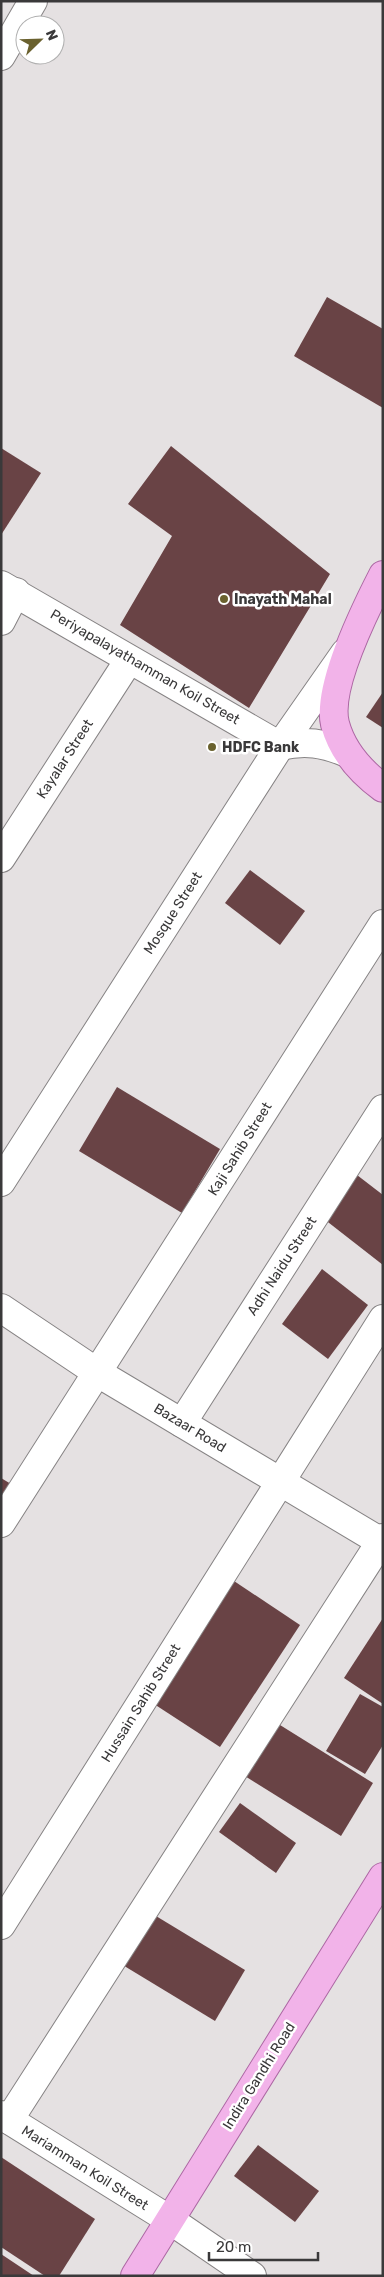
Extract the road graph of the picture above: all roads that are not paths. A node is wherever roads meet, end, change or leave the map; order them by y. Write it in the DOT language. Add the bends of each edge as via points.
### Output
graph roads {
  1 [pos="33,1"];
  2 [pos="1,56"];
  3 [pos="383,575"];
  4 [pos="9,588"];
  5 [pos="1,621"];
  6 [pos="349,647"];
  7 [pos="129,660"];
  8 [pos="280,746"];
  9 [pos="347,753"];
  10 [pos="383,788"];
  11 [pos="1,858"];
  12 [pos="383,924"];
  13 [pos="383,1109"];
  14 [pos="1,1182"];
  15 [pos="1,1308"];
  16 [pos="383,1319"];
  17 [pos="98,1374"];
  18 [pos="182,1423"];
  19 [pos="281,1481"];
  20 [pos="1,1523"];
  21 [pos="382,1541"];
  22 [pos="383,1877"];
  23 [pos="1,1925"];
  24 [pos="5,2117"];
  25 [pos="170,2220"];
  26 [pos="135,2276"];
  27 [pos="252,2276"];
  1 -- 2 [label="street"];
  3 -- 6 [label="main road"];
  4 -- 5 [label="street"];
  4 -- 7 [label="street, Periyapalayathamman Koil Street"];
  6 -- 8 [label="street, Mosque Street"];
  6 -- 9 [label="main road" via="336,690 335,722"];
  7 -- 8 [label="street, Periyapalayathamman Koil Street"];
  7 -- 11 [label="street, Kayalar Street"];
  8 -- 9 [label="street" via="313,742"];
  8 -- 14 [label="street, Mosque Street"];
  9 -- 10 [label="main road"];
  12 -- 17 [label="street, Kaji Sahib Street"];
  13 -- 18 [label="street, Adhi Naidu Street"];
  15 -- 17 [label="street, Bazaar Road"];
  16 -- 19 [label="street, Hussain Sahib Street"];
  17 -- 18 [label="street, Bazaar Road"];
  17 -- 20 [label="street, Kaji Sahib Street"];
  18 -- 19 [label="street, Bazaar Road"];
  19 -- 21 [label="street, Bazaar Road"];
  19 -- 23 [label="street, Hussain Sahib Street"];
  21 -- 24 [label="street"];
  22 -- 25 [label="main road, Indira Gandhi Road"];
  24 -- 25 [label="street, Mariamman Koil Street"];
  25 -- 26 [label="main road, Indira Gandhi Road"];
  25 -- 27 [label="street, Mariamman Koil Street"];
}
